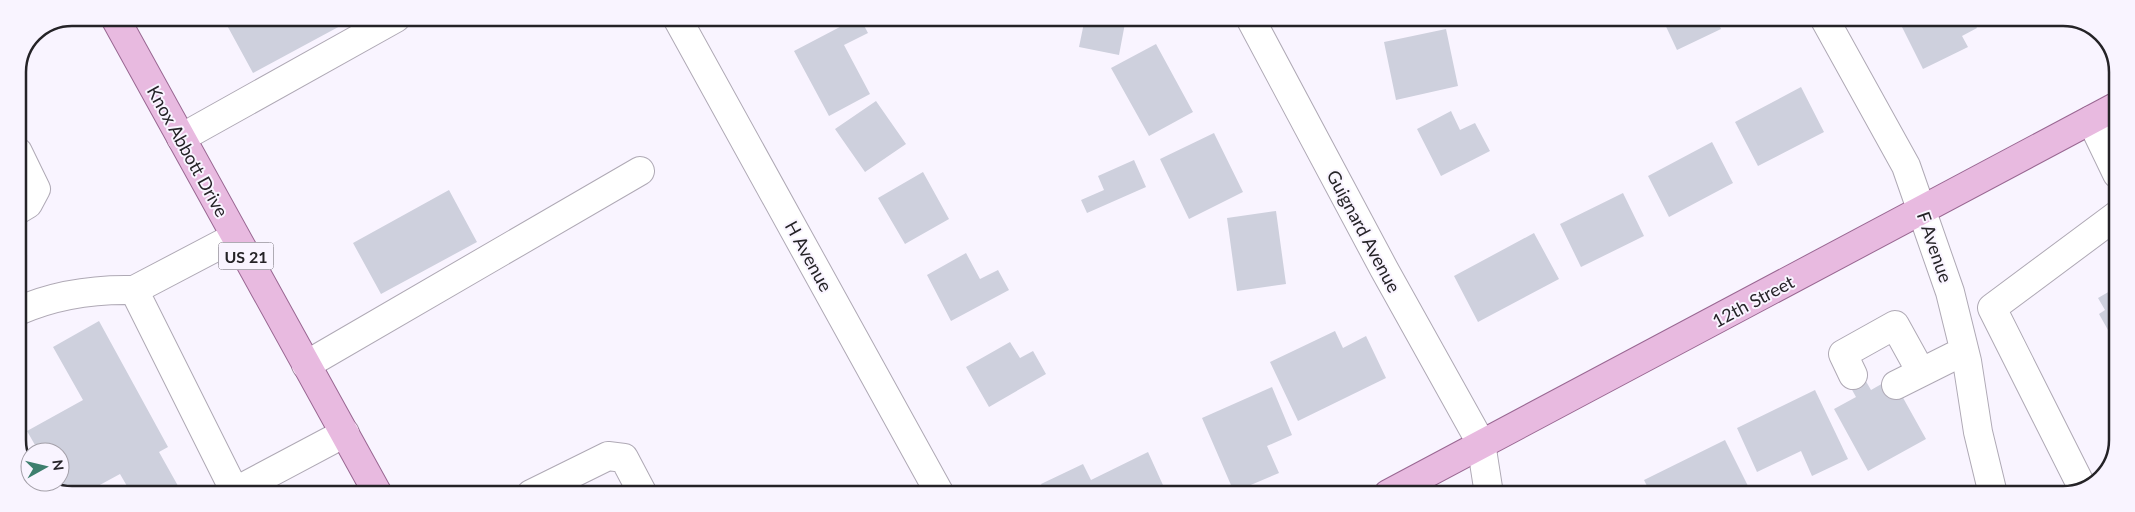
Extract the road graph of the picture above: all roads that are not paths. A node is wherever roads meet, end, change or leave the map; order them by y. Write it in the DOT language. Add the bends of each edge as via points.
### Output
graph roads {
  1 [pos="119,26"];
  2 [pos="382,26"];
  3 [pos="681,26"];
  4 [pos="1254,26"];
  5 [pos="1828,26"];
  6 [pos="2109,110"];
  7 [pos="2091,120"];
  8 [pos="181,138"];
  9 [pos="2109,157"];
  10 [pos="26,168"];
  11 [pos="640,171"];
  12 [pos="26,205"];
  13 [pos="1922,211"];
  14 [pos="2109,221"];
  15 [pos="235,237"];
  16 [pos="134,290"];
  17 [pos="26,307"];
  18 [pos="1992,308"];
  19 [pos="1962,342"];
  20 [pos="306,365"];
  21 [pos="1921,372"];
  22 [pos="1853,375"];
  23 [pos="1896,385"];
  24 [pos="344,433"];
  25 [pos="1481,443"];
  26 [pos="2079,482"];
  27 [pos="230,486"];
  28 [pos="246,486"];
  29 [pos="369,486"];
  30 [pos="547,486"];
  31 [pos="639,486"];
  32 [pos="936,486"];
  33 [pos="1403,486"];
  34 [pos="1488,486"];
  35 [pos="1991,486"];
  1 -- 8 [label="main road, Knox Abbott Drive / US 21"];
  2 -- 8 [label="street"];
  3 -- 32 [label="street, H Avenue"];
  4 -- 25 [label="street, Guignard Avenue"];
  5 -- 13 [label="street, F Avenue" via="1906,166"];
  6 -- 7 [label="main road, 12th Street"];
  7 -- 9 [label="street"];
  7 -- 13 [label="main road, 12th Street"];
  8 -- 15 [label="main road, Knox Abbott Drive / US 21"];
  10 -- 12 [label="street" via="36,189"];
  11 -- 20 [label="street"];
  13 -- 19 [label="street, F Avenue" via="1950,292"];
  13 -- 25 [label="main road, 12th Street"];
  14 -- 18 [label="street"];
  15 -- 16 [label="street"];
  15 -- 20 [label="main road, Knox Abbott Drive / US 21"];
  16 -- 17 [label="street" via="82,293"];
  16 -- 27 [label="street"];
  18 -- 19 [label="street"];
  18 -- 26 [label="street"];
  19 -- 21 [label="street"];
  19 -- 35 [label="street, F Avenue"];
  20 -- 24 [label="main road, Knox Abbott Drive / US 21"];
  21 -- 22 [label="street" via="1895,325 1843,354"];
  21 -- 23 [label="street"];
  24 -- 28 [label="street"];
  24 -- 29 [label="main road, Knox Abbott Drive / US 21"];
  25 -- 33 [label="main road, 12th Street"];
  25 -- 34 [label="street"];
  30 -- 31 [label="street" via="608,456 624,458"];
}
